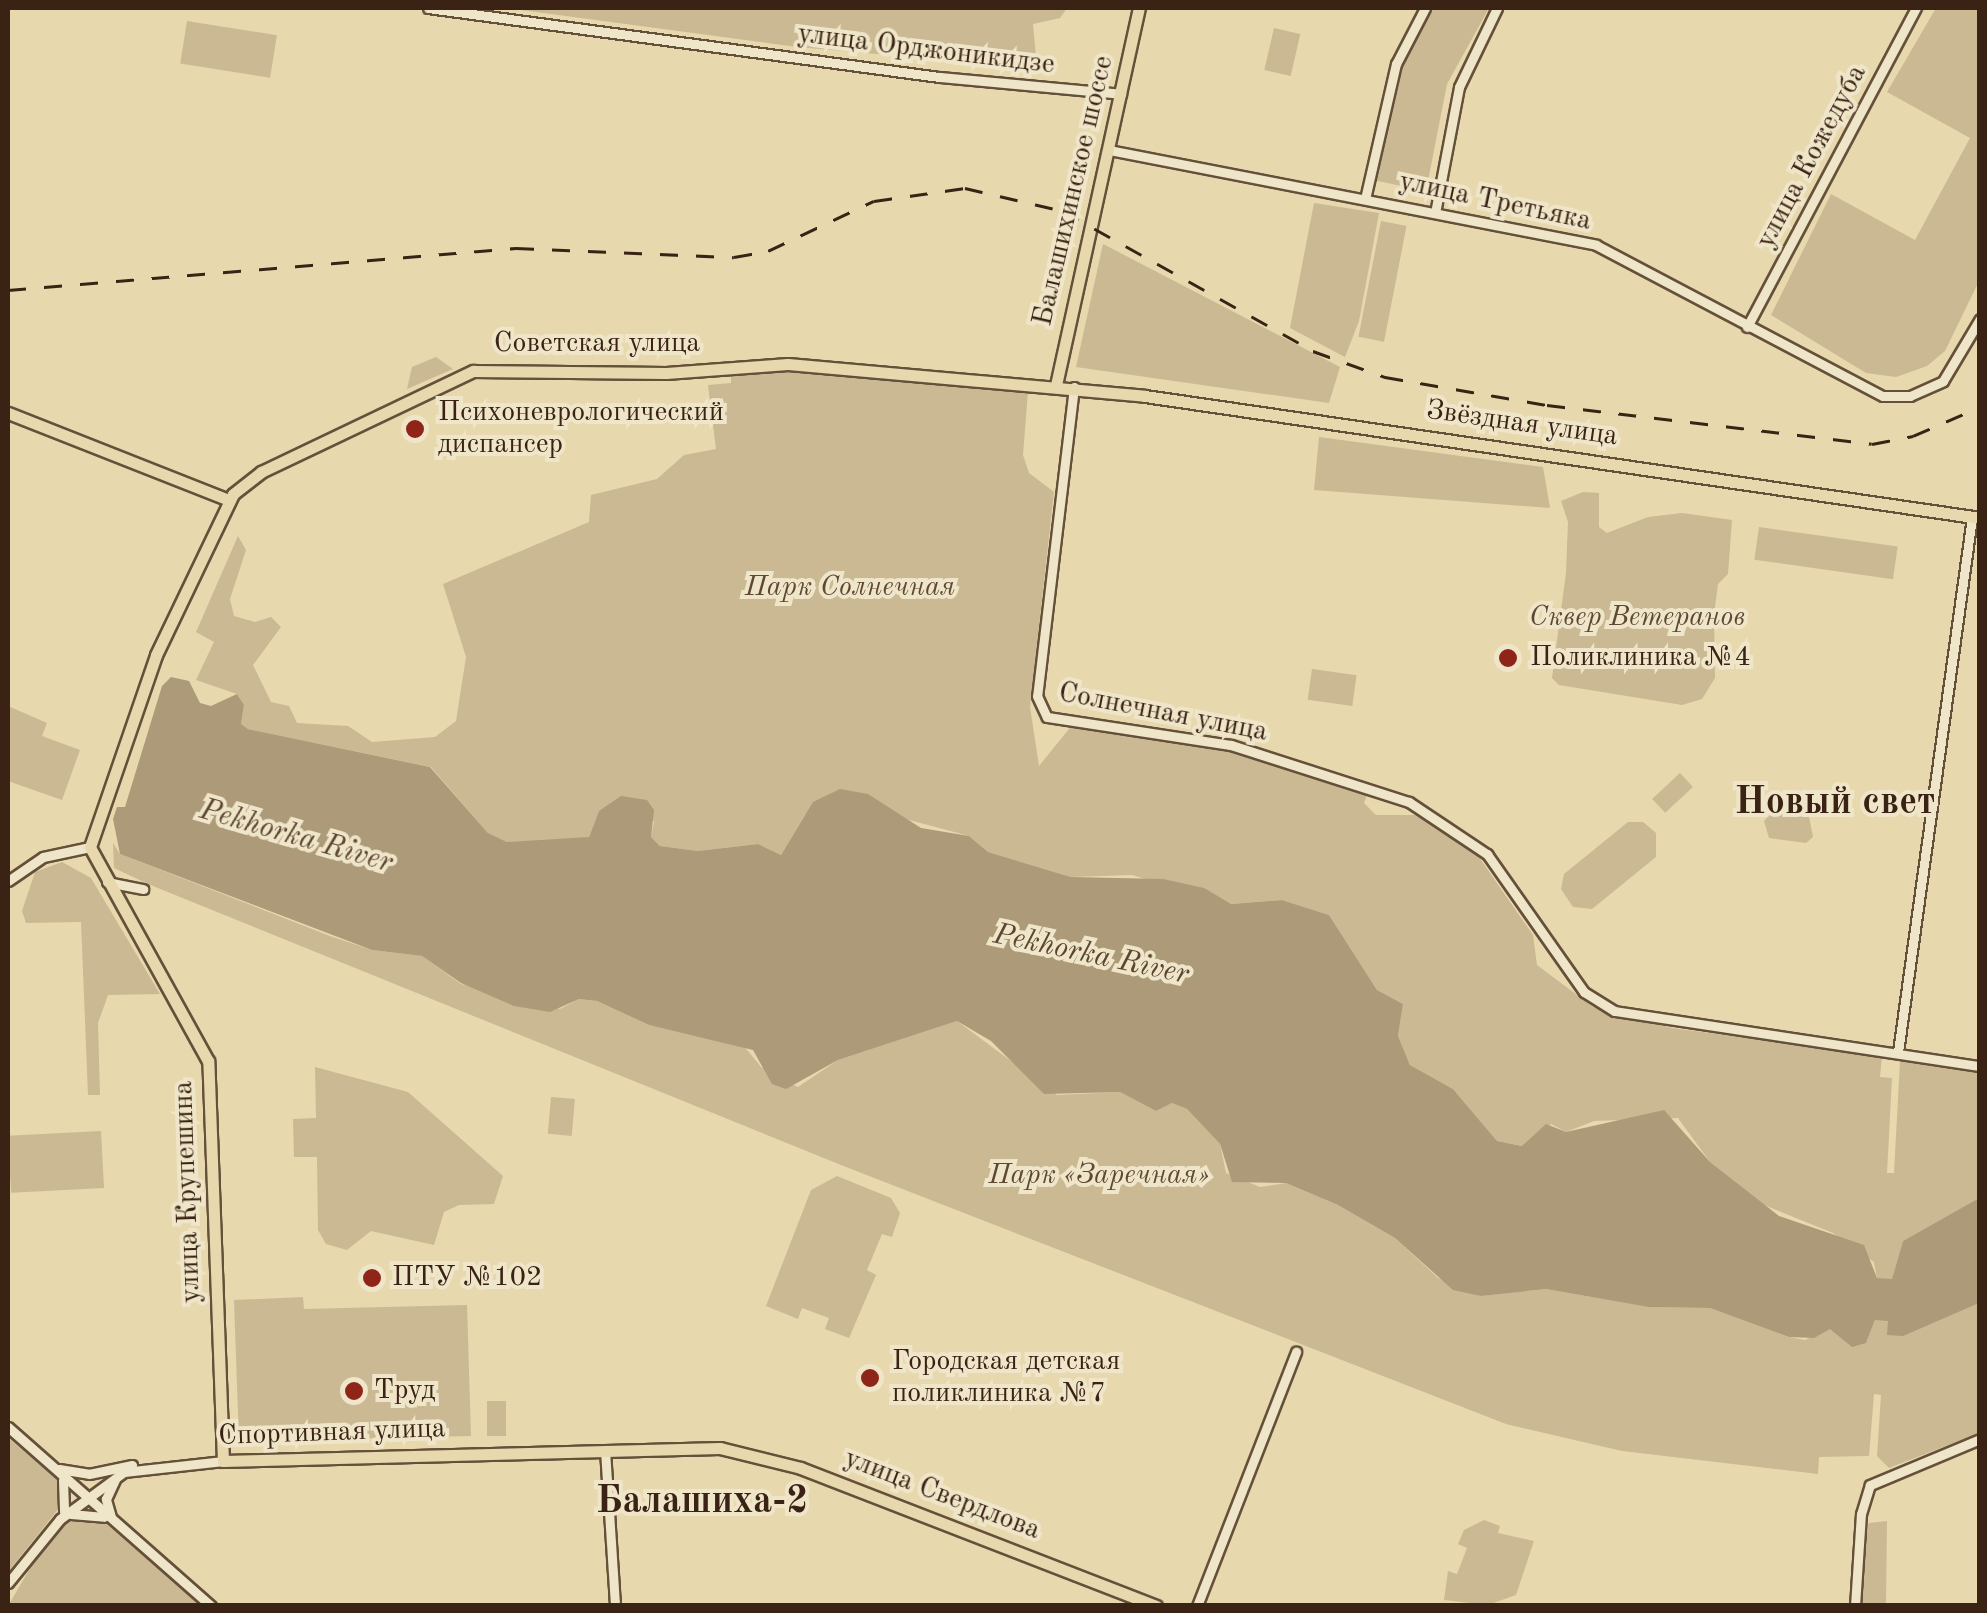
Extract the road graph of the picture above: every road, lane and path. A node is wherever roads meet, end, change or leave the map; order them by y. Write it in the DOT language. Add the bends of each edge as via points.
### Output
graph roads {
  1 [pos="428,8"];
  2 [pos="1139,8"];
  3 [pos="1424,8"];
  4 [pos="1497,8"];
  5 [pos="1916,8"];
  6 [pos="1122,94"];
  7 [pos="1109,150"];
  8 [pos="1366,199"];
  9 [pos="1434,213"];
  10 [pos="1980,319"];
  11 [pos="1747,327"];
  12 [pos="1056,385"];
  13 [pos="1074,387"];
  14 [pos="8,413"];
  15 [pos="230,500"];
  16 [pos="1976,518"];
  17 [pos="90,846"];
  18 [pos="13,869"];
  19 [pos="8,881"];
  20 [pos="105,882"];
  21 [pos="143,890"];
  22 [pos="1898,1052"];
  23 [pos="1980,1066"];
  24 [pos="1296,1352"];
  25 [pos="8,1429"];
  26 [pos="1980,1439"];
  27 [pos="705,1448"];
  28 [pos="605,1450"];
  29 [pos="223,1461"];
  30 [pos="48,1463"];
  31 [pos="145,1465"];
  32 [pos="124,1472"];
  33 [pos="86,1497"];
  34 [pos="60,1519"];
  35 [pos="118,1526"];
  36 [pos="8,1583"];
  37 [pos="211,1606"];
  38 [pos="615,1606"];
  39 [pos="1156,1606"];
  40 [pos="1196,1606"];
  41 [pos="1855,1606"];
  1 -- 6 [label="street, улица Орджоникидзе" via="938,77"];
  2 -- 6 [label="main road, Балашихинское шоссе"];
  3 -- 8 [label="street" via="1396,64"];
  4 -- 9 [label="street" via="1460,87"];
  5 -- 11 [label="street, улица Кожедуба"];
  6 -- 7 [label="main road, Балашихинское шоссе"];
  7 -- 8 [label="street, улица Третьяка"];
  7 -- 12 [label="main road, Балашихинское шоссе"];
  8 -- 9 [label="street, улица Третьяка"];
  9 -- 11 [label="street, улица Третьяка" via="1596,245"];
  10 -- 11 [label="street, улица Третьяка" via="1944,381 1899,397 1869,393"];
  12 -- 13 [label="main road, Звёздная улица"];
  12 -- 15 [label="main road, Советская улица" via="788,364 666,373 484,369 260,472"];
  13 -- 16 [label="main road, Звёздная улица"];
  13 -- 22 [label="street, Солнечная улица" via="1036,696 1047,717 1231,744 1410,802 1487,854 1584,992 1615,1011"];
  14 -- 15 [label="main road"];
  15 -- 17 [label="main road" via="156,655"];
  16 -- 22 [label="street"];
  17 -- 18 [label="street"];
  17 -- 20 [label="main road, улица Крупешина"];
  18 -- 19 [label="street"];
  20 -- 21 [label="street"];
  20 -- 29 [label="main road, улица Крупешина" via="208,1061"];
  22 -- 23 [label="street, Солнечная улица"];
  24 -- 40 [label="street"];
  25 -- 30 [label="street"];
  26 -- 41 [label="street" via="1870,1485 1861,1514"];
  27 -- 28 [label="main road, Спортивная улица"];
  27 -- 39 [label="main road, улица Свердлова" via="801,1468"];
  28 -- 29 [label="main road, Спортивная улица"];
  28 -- 38 [label="street"];
  29 -- 31 [label="street, Спортивная улица"];
  30 -- 31 [label="street" via="83,1475"];
  30 -- 33 [label="street"];
  30 -- 34 [label="street" via="68,1491"];
  31 -- 32 [label="street, Спортивная улица"];
  32 -- 33 [label="street, Спортивная улица"];
  32 -- 35 [label="street" via="106,1499"];
  33 -- 34 [label="street, Спортивная улица"];
  33 -- 35 [label="street"];
  34 -- 35 [label="street" via="90,1510"];
  34 -- 36 [label="street, Спортивная улица"];
  35 -- 37 [label="street"];
}
